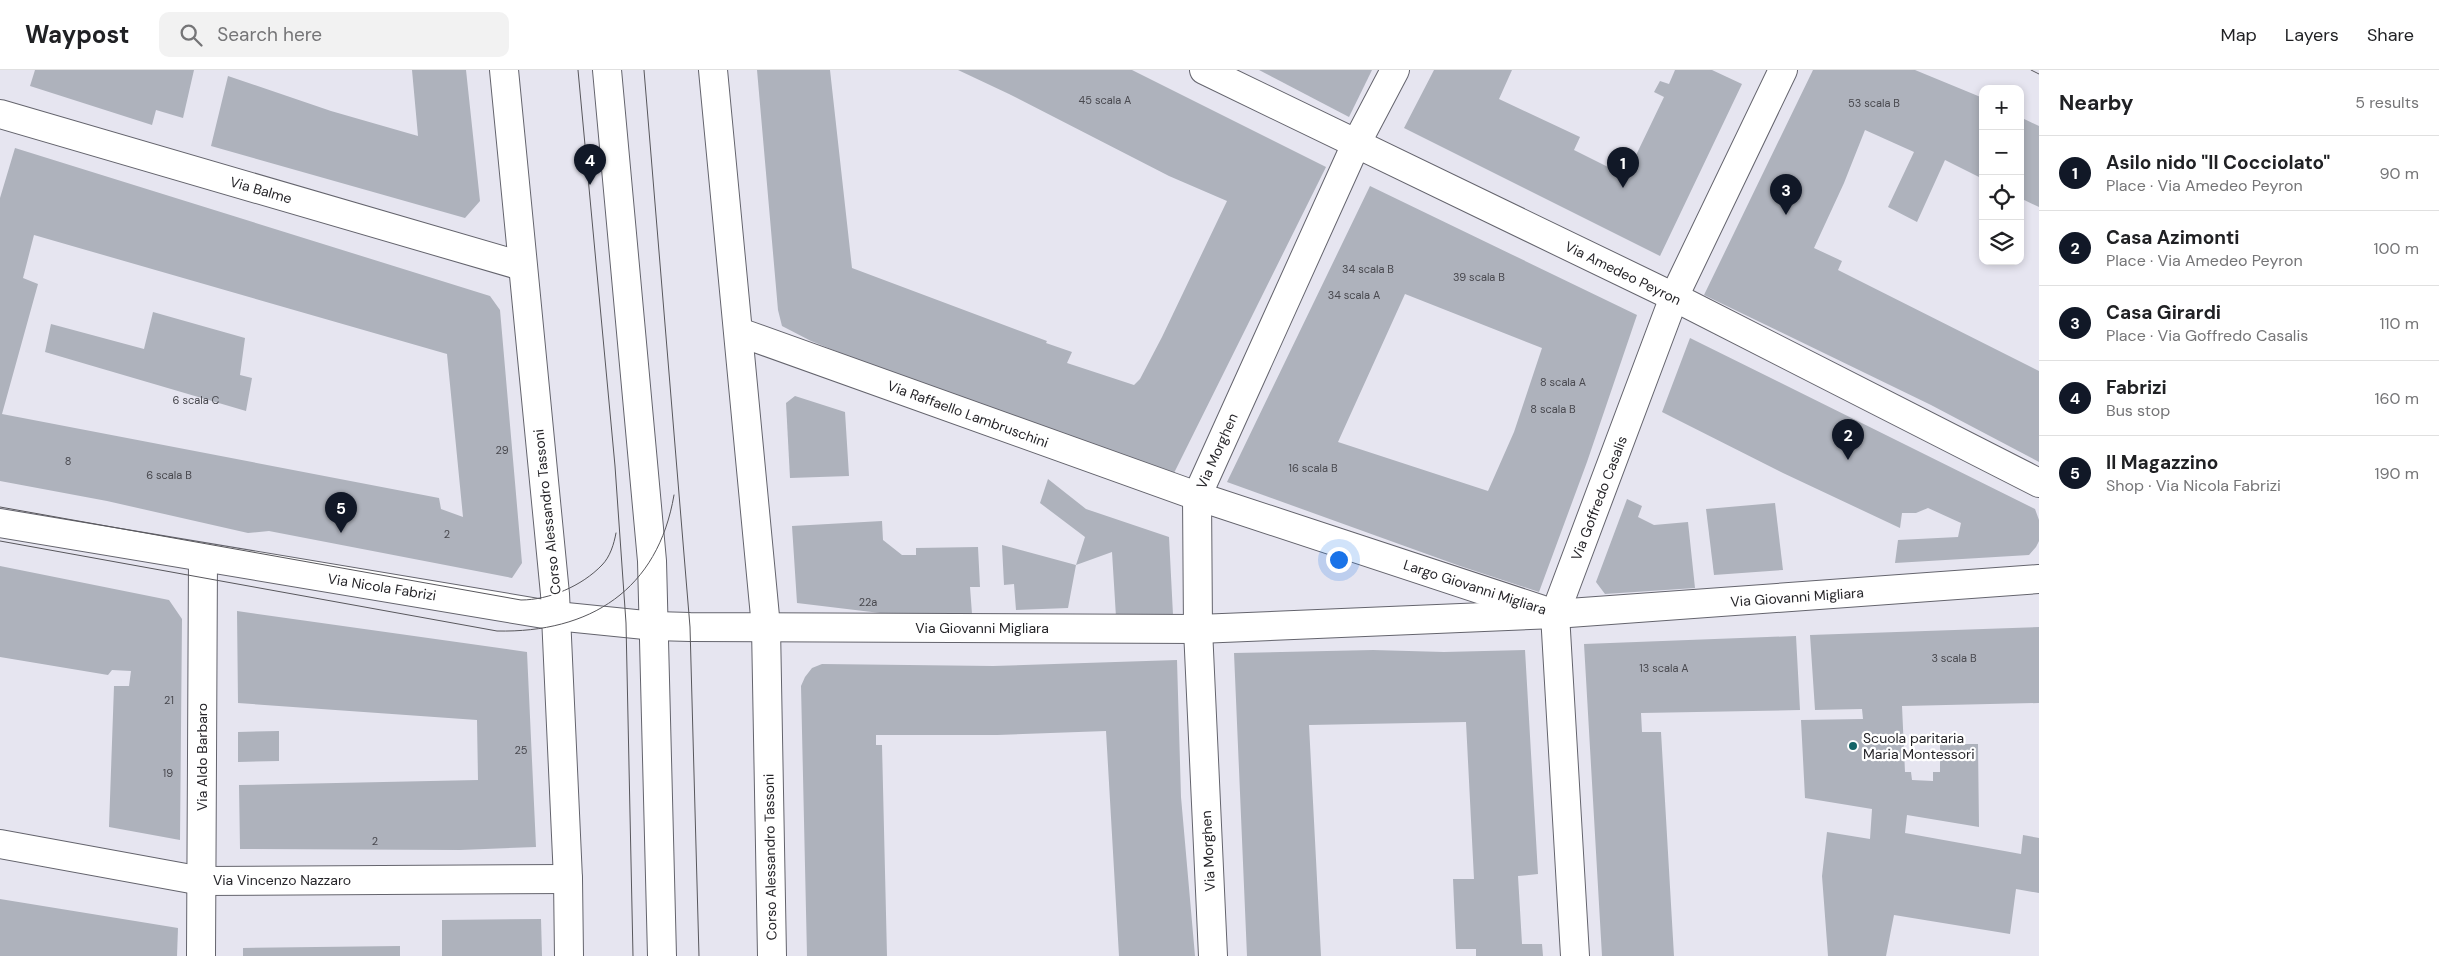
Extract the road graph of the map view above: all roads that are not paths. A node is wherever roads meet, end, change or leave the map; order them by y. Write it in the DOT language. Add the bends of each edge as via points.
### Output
graph roads {
  1 [pos="504,70"];
  2 [pos="607,70"];
  3 [pos="713,70"];
  4 [pos="1204,70"];
  5 [pos="1395,70"];
  6 [pos="1783,70"];
  7 [pos="0,114"];
  8 [pos="1356,144"];
  9 [pos="522,266"];
  10 [pos="1674,297"];
  11 [pos="739,332"];
  12 [pos="2039,483"];
  13 [pos="1197,496"];
  14 [pos="0,523"];
  15 [pos="203,558"];
  16 [pos="2039,580"];
  17 [pos="1556,614"];
  18 [pos="556,616"];
  19 [pos="655,626"];
  20 [pos="766,627"];
  21 [pos="1198,629"];
  22 [pos="0,844"];
  23 [pos="568,879"];
  24 [pos="202,881"];
  25 [pos="202,956"];
  26 [pos="569,956"];
  27 [pos="662,956"];
  28 [pos="772,956"];
  29 [pos="1213,956"];
  30 [pos="1575,956"];
  1 -- 9 [label="street, Corso Alessandro Tassoni"];
  2 -- 19 [label="street" via="652,561"];
  3 -- 11 [label="street, Corso Alessandro Tassoni"];
  4 -- 8 [label="street, Via Amedeo Peyron"];
  5 -- 8 [label="street, Via Morghen"];
  6 -- 10 [label="street, Via Goffredo Casalis"];
  7 -- 9 [label="street, Via Balme"];
  8 -- 10 [label="street, Via Amedeo Peyron"];
  8 -- 13 [label="street, Via Morghen"];
  9 -- 18 [label="street, Corso Alessandro Tassoni"];
  10 -- 12 [label="street, Via Amedeo Peyron"];
  10 -- 17 [label="street, Via Goffredo Casalis"];
  11 -- 13 [label="street, Via Raffaello Lambruschini"];
  11 -- 20 [label="street, Corso Alessandro Tassoni"];
  13 -- 17 [label="street, Largo Giovanni Migliara"];
  13 -- 21 [label="street, Via Morghen"];
  14 -- 15 [label="street, Via Nicola Fabrizi"];
  15 -- 18 [label="street, Via Nicola Fabrizi"];
  15 -- 24 [label="street, Via Aldo Barbaro"];
  16 -- 17 [label="street, Via Giovanni Migliara"];
  17 -- 21 [label="street, Largo Giovanni Migliara"];
  17 -- 30 [label="street, Via Goffredo Casalis"];
  18 -- 19 [label="street, Via Nicola Fabrizi"];
  18 -- 23 [label="street, Corso Alessandro Tassoni"];
  19 -- 20 [label="street, Via Nicola Fabrizi"];
  19 -- 27 [label="street"];
  20 -- 21 [label="street, Via Giovanni Migliara"];
  20 -- 28 [label="street, Corso Alessandro Tassoni"];
  21 -- 29 [label="street, Via Morghen"];
  22 -- 24 [label="street, Via Vincenzo Nazzaro"];
  23 -- 24 [label="street, Via Vincenzo Nazzaro"];
  23 -- 26 [label="street, Corso Alessandro Tassoni"];
  24 -- 25 [label="street, Via Aldo Barbaro"];
}
